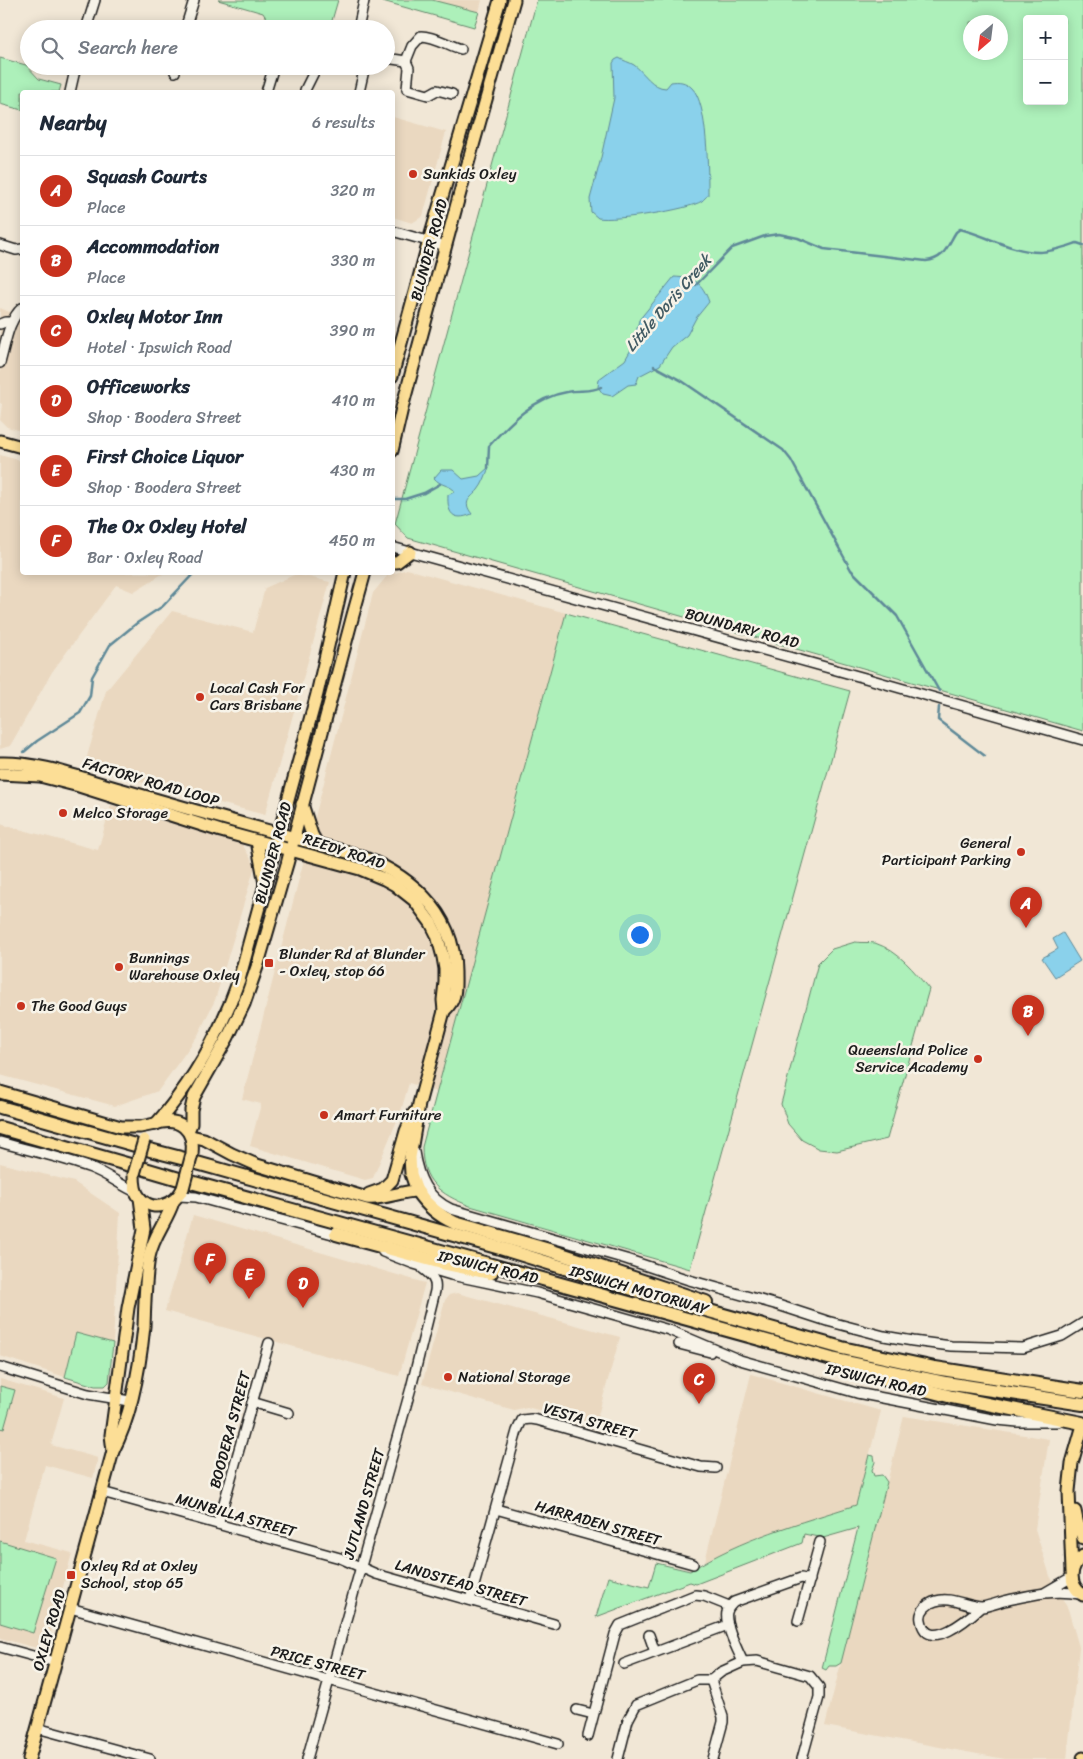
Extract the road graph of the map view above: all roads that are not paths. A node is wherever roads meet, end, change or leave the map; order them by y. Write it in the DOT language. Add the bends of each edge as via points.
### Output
graph roads {
  1 [pos="94,0"];
  2 [pos="194,0"];
  3 [pos="500,0"];
  4 [pos="514,0"];
  5 [pos="364,1"];
  6 [pos="88,20"];
  7 [pos="188,20"];
  8 [pos="360,20"];
  9 [pos="461,49"];
  10 [pos="395,59"];
  11 [pos="406,61"];
  12 [pos="74,75"];
  13 [pos="271,75"];
  14 [pos="312,75"];
  15 [pos="363,75"];
  16 [pos="70,90"];
  17 [pos="267,90"];
  18 [pos="305,90"];
  19 [pos="359,90"];
  20 [pos="452,94"];
  21 [pos="395,232"];
  22 [pos="429,241"];
  23 [pos="0,245"];
  24 [pos="446,246"];
  25 [pos="20,249"];
  26 [pos="20,310"];
  27 [pos="12,322"];
  28 [pos="0,324"];
  29 [pos="0,363"];
  30 [pos="395,365"];
  31 [pos="395,438"];
  32 [pos="0,441"];
  33 [pos="20,446"];
  34 [pos="395,548"];
  35 [pos="410,552"];
  36 [pos="395,562"];
  37 [pos="344,575"];
  38 [pos="365,575"];
  39 [pos="1083,740"];
  40 [pos="0,763"];
  41 [pos="0,774"];
  42 [pos="302,804"];
  43 [pos="280,834"];
  44 [pos="293,838"];
  45 [pos="257,841"];
  46 [pos="317,844"];
  47 [pos="276,846"];
  48 [pos="290,850"];
  49 [pos="266,885"];
  50 [pos="444,1011"];
  51 [pos="0,1092"];
  52 [pos="419,1104"];
  53 [pos="0,1107"];
  54 [pos="156,1124"];
  55 [pos="0,1128"];
  56 [pos="190,1134"];
  57 [pos="0,1142"];
  58 [pos="143,1145"];
  59 [pos="191,1159"];
  60 [pos="136,1169"];
  61 [pos="181,1189"];
  62 [pos="423,1191"];
  63 [pos="351,1192"];
  64 [pos="138,1195"];
  65 [pos="336,1234"];
  66 [pos="414,1264"];
  67 [pos="505,1269"];
  68 [pos="1083,1323"];
  69 [pos="758,1325"];
  70 [pos="269,1343"];
  71 [pos="679,1344"];
  72 [pos="747,1362"];
  73 [pos="0,1367"];
  74 [pos="864,1367"];
  75 [pos="1079,1397"];
  76 [pos="116,1399"];
  77 [pos="130,1401"];
  78 [pos="252,1402"];
  79 [pos="289,1413"];
  80 [pos="1067,1421"];
  81 [pos="1083,1424"];
  82 [pos="1083,1446"];
  83 [pos="113,1451"];
  84 [pos="716,1468"];
  85 [pos="102,1492"];
  86 [pos="496,1508"];
  87 [pos="218,1524"];
  88 [pos="1083,1538"];
  89 [pos="820,1542"];
  90 [pos="1083,1556"];
  91 [pos="693,1564"];
  92 [pos="361,1567"];
  93 [pos="1072,1575"];
  94 [pos="810,1580"];
  95 [pos="1045,1592"];
  96 [pos="1082,1595"];
  97 [pos="470,1600"];
  98 [pos="729,1606"];
  99 [pos="981,1607"];
  100 [pos="70,1608"];
  101 [pos="798,1621"];
  102 [pos="554,1624"];
  103 [pos="728,1625"];
  104 [pos="649,1635"];
  105 [pos="0,1647"];
  106 [pos="655,1652"];
  107 [pos="56,1662"];
  108 [pos="743,1662"];
  109 [pos="624,1664"];
  110 [pos="329,1680"];
  111 [pos="711,1680"];
  112 [pos="577,1710"];
  113 [pos="593,1714"];
  114 [pos="37,1728"];
  115 [pos="588,1736"];
  116 [pos="558,1744"];
  117 [pos="28,1759"];
  118 [pos="150,1759"];
  119 [pos="308,1759"];
  120 [pos="618,1759"];
  121 [pos="713,1759"];
  122 [pos="802,1759"];
  1 -- 6 [label="street"];
  2 -- 7 [label="street"];
  3 -- 22 [label="main road, BLUNDER ROAD"];
  4 -- 24 [label="main road, BLUNDER ROAD"];
  5 -- 8 [label="street"];
  9 -- 11 [label="street" via="421,36 412,46"];
  10 -- 11 [label="street"];
  11 -- 20 [label="street" via="409,68 407,89 428,95 437,90"];
  12 -- 16 [label="street"];
  13 -- 17 [label="street"];
  14 -- 18 [label="street"];
  15 -- 19 [label="street"];
  21 -- 22 [label="street"];
  22 -- 24 [label="street"];
  22 -- 30 [label="main road, BLUNDER ROAD"];
  23 -- 25 [label="street"];
  24 -- 31 [label="main road, BLUNDER ROAD"];
  26 -- 27 [label="street"];
  27 -- 28 [label="street"];
  27 -- 29 [label="street"];
  32 -- 33 [label="main road"];
  34 -- 35 [label="street, BOUNDARY ROAD"];
  35 -- 36 [label="main road"];
  35 -- 39 [label="street, BOUNDARY ROAD"];
  37 -- 43 [label="main road, BLUNDER ROAD"];
  38 -- 42 [label="main road, BLUNDER ROAD"];
  40 -- 43 [label="main road, FACTORY ROAD LOOP" via="44,767"];
  41 -- 45 [label="main road, FACTORY ROAD LOOP" via="24,774 56,780"];
  42 -- 44 [label="main road, BLUNDER ROAD"];
  42 -- 46 [label="main road"];
  43 -- 44 [label="main road, FACTORY ROAD LOOP"];
  43 -- 47 [label="main road, BLUNDER ROAD"];
  44 -- 46 [label="main road, REEDY ROAD"];
  44 -- 48 [label="main road, BLUNDER ROAD"];
  45 -- 47 [label="main road, FACTORY ROAD LOOP"];
  45 -- 49 [label="main road"];
  46 -- 50 [label="main road, REEDY ROAD" via="382,865 409,882 430,901 446,930 453,952 455,991 452,1003"];
  47 -- 48 [label="main road, FACTORY ROAD LOOP"];
  47 -- 49 [label="main road, BLUNDER ROAD"];
  48 -- 50 [label="main road, REEDY ROAD" via="375,875 414,900 431,923 440,945 446,982 442,1000"];
  48 -- 56 [label="main road, BLUNDER ROAD" via="252,984 228,1037 194,1097"];
  49 -- 54 [label="main road, BLUNDER ROAD" via="225,1019 197,1071"];
  50 -- 52 [label="main road, REEDY ROAD"];
  51 -- 54 [label="main road" via="121,1127"];
  52 -- 62 [label="main road, REEDY ROAD" via="410,1167"];
  52 -- 63 [label="main road" via="390,1182 375,1193"];
  53 -- 58 [label="highway, IPSWICH MOTORWAY"];
  54 -- 56 [label="main road" via="172,1122"];
  54 -- 58 [label="main road, BLUNDER ROAD"];
  55 -- 60 [label="highway, IPSWICH MOTORWAY"];
  56 -- 59 [label="main road, BLUNDER ROAD"];
  56 -- 63 [label="main road" via="257,1165"];
  57 -- 64 [label="street" via="90,1168"];
  58 -- 59 [label="highway, IPSWICH MOTORWAY"];
  58 -- 60 [label="main road, BLUNDER ROAD, bridge"];
  59 -- 61 [label="main road, OXLEY ROAD, bridge"];
  59 -- 69 [label="highway, IPSWICH MOTORWAY"];
  60 -- 61 [label="highway, IPSWICH MOTORWAY"];
  60 -- 64 [label="main road, OXLEY ROAD"];
  61 -- 64 [label="main road" via="167,1205 155,1206"];
  61 -- 65 [label="street, IPSWICH ROAD" via="196,1197"];
  61 -- 67 [label="highway, IPSWICH MOTORWAY"];
  61 -- 77 [label="main road, OXLEY ROAD" via="151,1248 142,1346"];
  62 -- 63 [label="main road" via="374,1199"];
  62 -- 68 [label="street" via="458,1212 884,1336 951,1346 1023,1348 1062,1336"];
  62 -- 69 [label="highway" via="433,1210 456,1223 739,1312"];
  64 -- 76 [label="main road, OXLEY ROAD" via="144,1229 128,1308"];
  65 -- 66 [label="street, IPSWICH ROAD"];
  65 -- 67 [label="highway" via="459,1267 493,1274"];
  66 -- 72 [label="street, IPSWICH ROAD" via="669,1330"];
  66 -- 92 [label="street, JUTLAND STREET" via="425,1270 436,1286"];
  67 -- 74 [label="highway, IPSWICH MOTORWAY"];
  69 -- 75 [label="highway, IPSWICH MOTORWAY" via="842,1348"];
  70 -- 78 [label="street, BOODERA STREET"];
  71 -- 72 [label="street"];
  72 -- 80 [label="street, IPSWICH ROAD" via="872,1397 974,1417 1014,1422"];
  73 -- 76 [label="street" via="88,1394"];
  74 -- 75 [label="highway, IPSWICH MOTORWAY" via="946,1383"];
  74 -- 80 [label="highway" via="887,1380 905,1385"];
  76 -- 77 [label="street"];
  76 -- 83 [label="main road, OXLEY ROAD" via="111,1435"];
  77 -- 83 [label="main road, OXLEY ROAD" via="121,1436"];
  78 -- 79 [label="street"];
  78 -- 87 [label="street, BOODERA STREET"];
  80 -- 81 [label="highway"];
  81 -- 93 [label="main road" via="1072,1463 1069,1491"];
  82 -- 88 [label="main road" via="1077,1465 1075,1492 1075,1512"];
  83 -- 85 [label="main road, OXLEY ROAD"];
  84 -- 86 [label="street, VESTA STREET" via="701,1467 526,1419 517,1431"];
  85 -- 87 [label="street, MUNBILLA STREET"];
  85 -- 100 [label="main road, OXLEY ROAD"];
  86 -- 91 [label="street, HARRADEN STREET"];
  86 -- 97 [label="street, VESTA STREET"];
  87 -- 92 [label="street, MUNBILLA STREET" via="340,1558"];
  89 -- 94 [label="street"];
  90 -- 93 [label="main road" via="1076,1562"];
  92 -- 97 [label="street, LANDSTEAD STREET"];
  92 -- 110 [label="street, JUTLAND STREET"];
  93 -- 95 [label="street"];
  93 -- 96 [label="main road" via="1073,1583"];
  94 -- 98 [label="street" via="801,1578"];
  94 -- 101 [label="street"];
  95 -- 96 [label="street"];
  95 -- 99 [label="street"];
  97 -- 102 [label="street, LANDSTEAD STREET"];
  98 -- 103 [label="street" via="726,1612"];
  98 -- 113 [label="street" via="695,1595 620,1625"];
  99 -- 99 [label="street" via="944,1634 929,1632 921,1623 923,1609 936,1601"];
  100 -- 107 [label="main road, OXLEY ROAD"];
  100 -- 110 [label="street, PRICE STREET"];
  103 -- 106 [label="street"];
  103 -- 108 [label="street"];
  104 -- 106 [label="street"];
  105 -- 107 [label="street"];
  106 -- 109 [label="street"];
  107 -- 114 [label="main road, OXLEY ROAD"];
  108 -- 111 [label="street"];
  108 -- 122 [label="street" via="757,1661 810,1676 819,1687"];
  110 -- 116 [label="street, PRICE STREET"];
  110 -- 119 [label="street, JUTLAND STREET"];
  111 -- 120 [label="street" via="698,1680 636,1705 628,1720"];
  111 -- 121 [label="street" via="723,1717"];
  112 -- 113 [label="street"];
  113 -- 115 [label="street"];
  114 -- 117 [label="main road, OXLEY ROAD"];
  114 -- 118 [label="street"];
}
